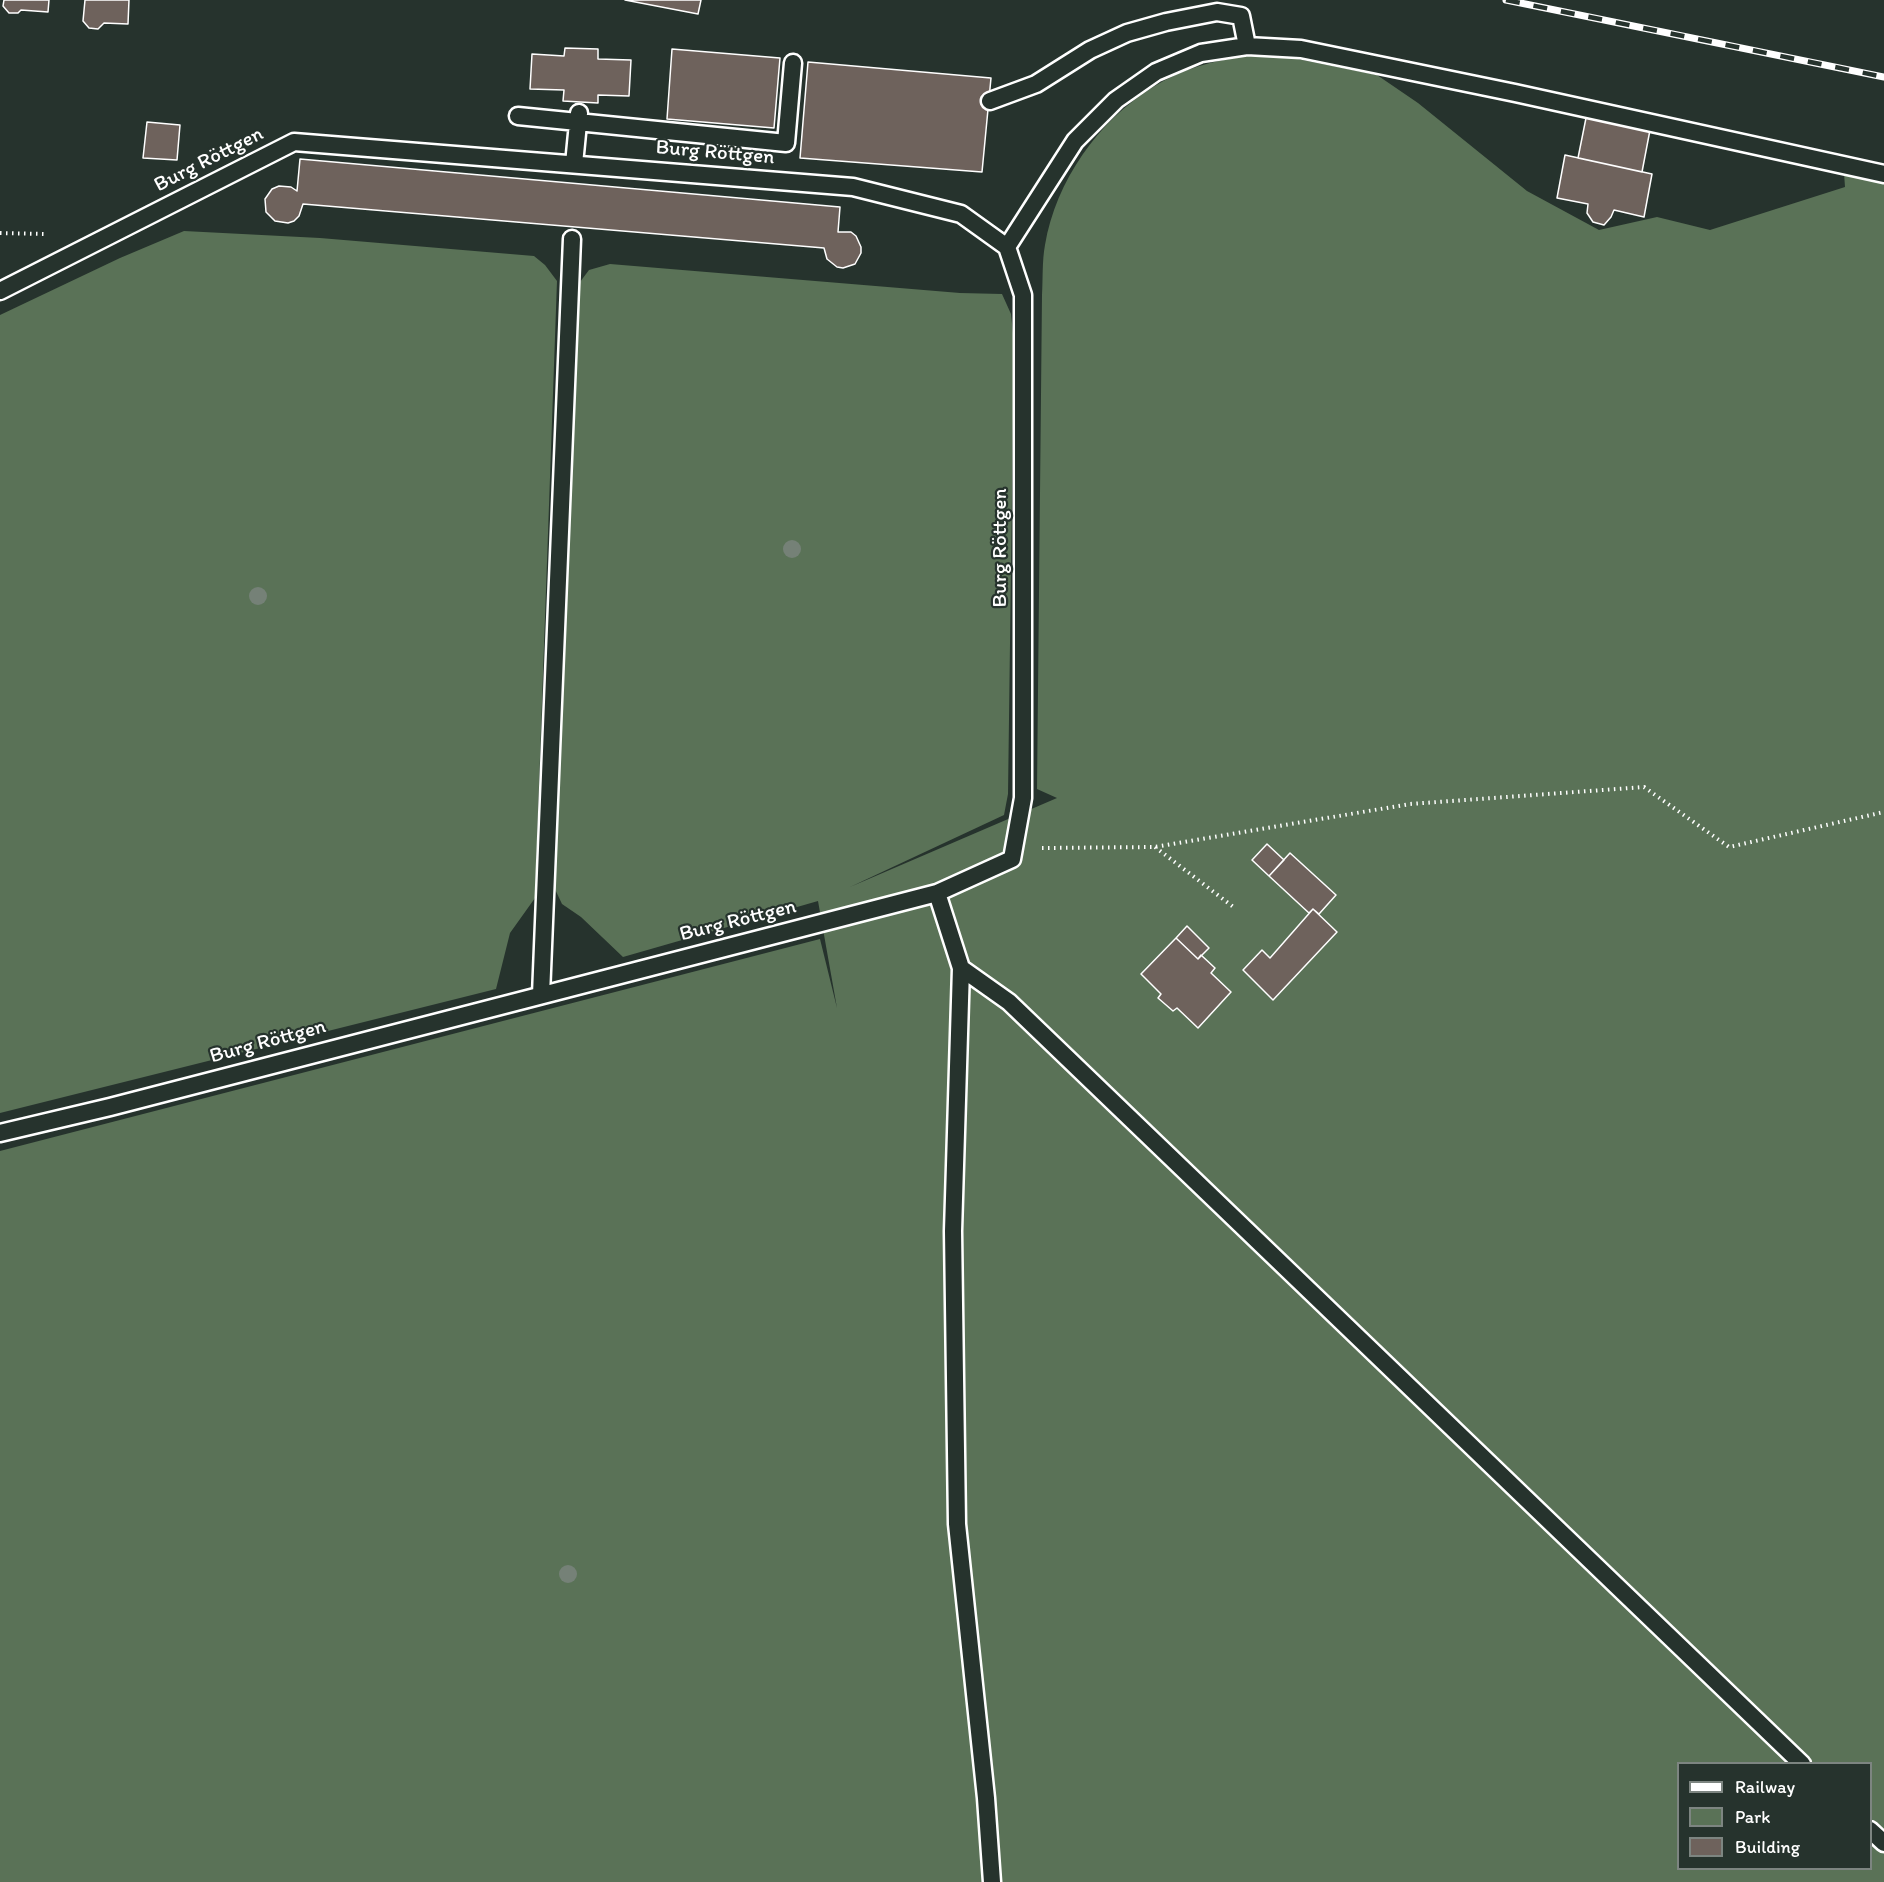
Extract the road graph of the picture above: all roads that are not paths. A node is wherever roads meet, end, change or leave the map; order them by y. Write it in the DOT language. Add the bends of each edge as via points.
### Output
graph roads {
  1 [pos="1247,46"];
  2 [pos="793,63"];
  3 [pos="990,101"];
  4 [pos="518,116"];
  5 [pos="579,118"];
  6 [pos="574,164"];
  7 [pos="1884,174"];
  8 [pos="572,239"];
  9 [pos="1007,247"];
  10 [pos="0,291"];
  11 [pos="937,893"];
  12 [pos="961,968"];
  13 [pos="541,995"];
  14 [pos="0,1133"];
  15 [pos="1800,1762"];
  16 [pos="1872,1832"];
  17 [pos="1884,1843"];
  18 [pos="992,1882"];
  1 -- 3 [label="lane" via="1241,16 1217,12 1166,22 1127,33 1090,50 1036,84"];
  1 -- 7 [label="lane" via="1312,51"];
  1 -- 9 [label="lane" via="1201,53 1156,72 1116,100 1075,141"];
  2 -- 5 [label="lane" via="786,143"];
  4 -- 5 [label="lane"];
  5 -- 6 [label="lane"];
  6 -- 9 [label="lane, Burg Röttgen" via="854,187 961,214"];
  6 -- 10 [label="lane, Burg Röttgen" via="294,142"];
  8 -- 13 [label="lane"];
  9 -- 11 [label="lane, Burg Röttgen" via="1023,295 1023,798 1012,859"];
  11 -- 12 [label="lane"];
  11 -- 13 [label="lane, Burg Röttgen"];
  12 -- 15 [label="lane" via="1009,1002"];
  12 -- 18 [label="lane" via="953,1231 957,1524"];
  13 -- 14 [label="lane, Burg Röttgen"];
  16 -- 17 [label="lane"];
}
